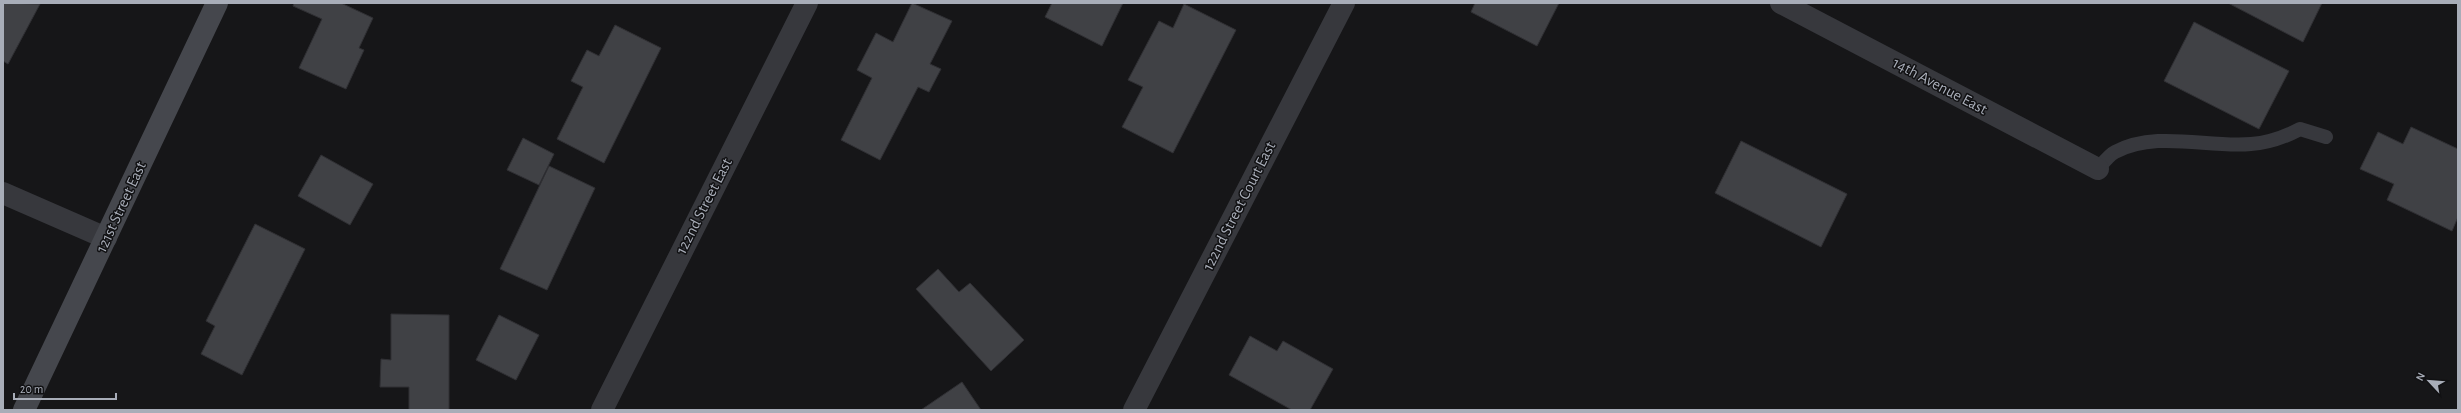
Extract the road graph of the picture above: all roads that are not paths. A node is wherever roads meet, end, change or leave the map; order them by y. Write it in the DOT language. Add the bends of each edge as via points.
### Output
graph roads {
  1 [pos="217,3"];
  2 [pos="807,3"];
  3 [pos="1344,3"];
  4 [pos="1781,3"];
  5 [pos="2326,137"];
  6 [pos="2098,169"];
  7 [pos="3,193"];
  8 [pos="106,238"];
  9 [pos="24,410"];
  10 [pos="602,410"];
  11 [pos="1134,410"];
  1 -- 8 [label="street, 121st Street East"];
  2 -- 10 [label="street, 122nd Street East"];
  3 -- 11 [label="street, 122nd Street Court East"];
  4 -- 6 [label="street, 14th Avenue East"];
  5 -- 6 [label="lane" via="2300,129 2284,137 2251,144 2153,141 2114,152"];
  7 -- 8 [label="street"];
  8 -- 9 [label="street, 121st Street East"];
}
